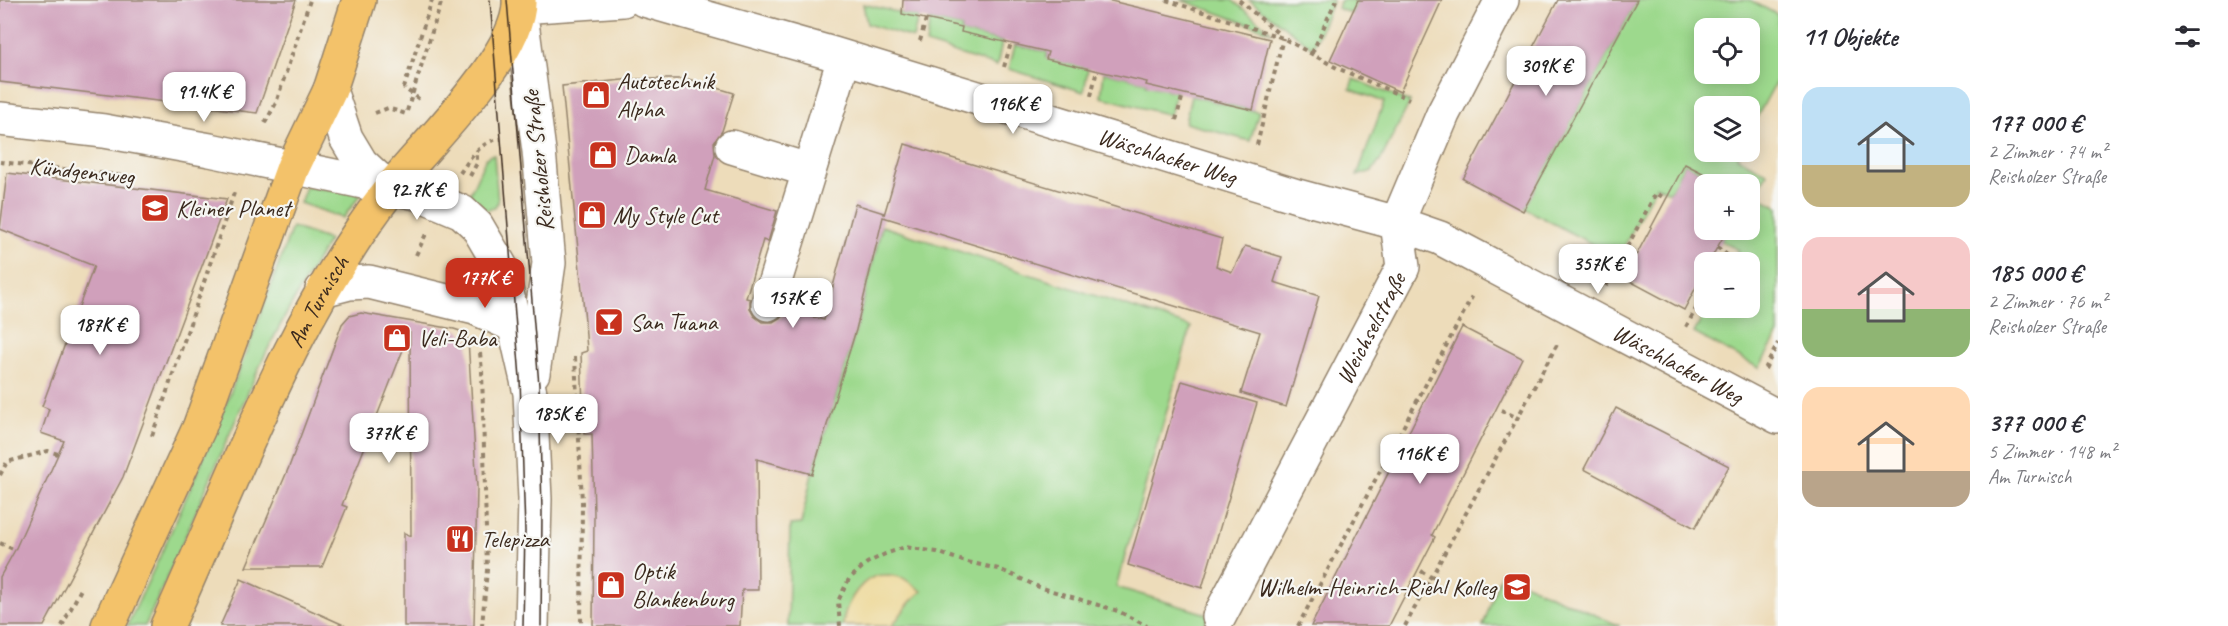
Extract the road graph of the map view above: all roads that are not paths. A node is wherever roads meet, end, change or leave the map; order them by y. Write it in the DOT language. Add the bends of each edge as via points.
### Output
graph roads {
  1 [pos="359,0"];
  2 [pos="623,0"];
  3 [pos="644,0"];
  4 [pos="1502,0"];
  5 [pos="519,4"];
  6 [pos="844,58"];
  7 [pos="330,90"];
  8 [pos="0,119"];
  9 [pos="732,147"];
  10 [pos="293,167"];
  11 [pos="808,170"];
  12 [pos="392,188"];
  13 [pos="1397,223"];
  14 [pos="322,290"];
  15 [pos="768,304"];
  16 [pos="515,326"];
  17 [pos="530,393"];
  18 [pos="1778,417"];
  19 [pos="1219,617"];
  20 [pos="108,626"];
  21 [pos="167,626"];
  22 [pos="532,626"];
  1 -- 7 [label="main road"];
  2 -- 5 [label="street"];
  3 -- 6 [label="street, Wäschlacker Weg"];
  4 -- 13 [label="street" via="1443,114"];
  5 -- 12 [label="main road, Am Turnisch" via="510,37 483,80"];
  5 -- 17 [label="street, Reisholzer Straße" via="549,263"];
  6 -- 11 [label="street"];
  6 -- 13 [label="street, Wäschlacker Weg"];
  7 -- 10 [label="main road"];
  7 -- 12 [label="street, Reisholzer Straße" via="346,138 361,163"];
  8 -- 10 [label="street, Kündgensweg" via="104,132"];
  9 -- 11 [label="street"];
  10 -- 12 [label="street, Kündgensweg"];
  10 -- 20 [label="main road" via="199,428"];
  11 -- 15 [label="street"];
  12 -- 14 [label="main road, Am Turnisch"];
  12 -- 16 [label="street, Reisholzer Straße" via="456,208 477,226 501,267"];
  13 -- 18 [label="street, Wäschlacker Weg" via="1440,238"];
  13 -- 19 [label="street, Weichselstraße" via="1403,267"];
  14 -- 16 [label="street" via="369,282 474,308"];
  14 -- 21 [label="main road, Am Turnisch" via="270,392"];
  16 -- 17 [label="street, Reisholzer Straße"];
  17 -- 22 [label="street, Reisholzer Straße" via="535,499"];
}
